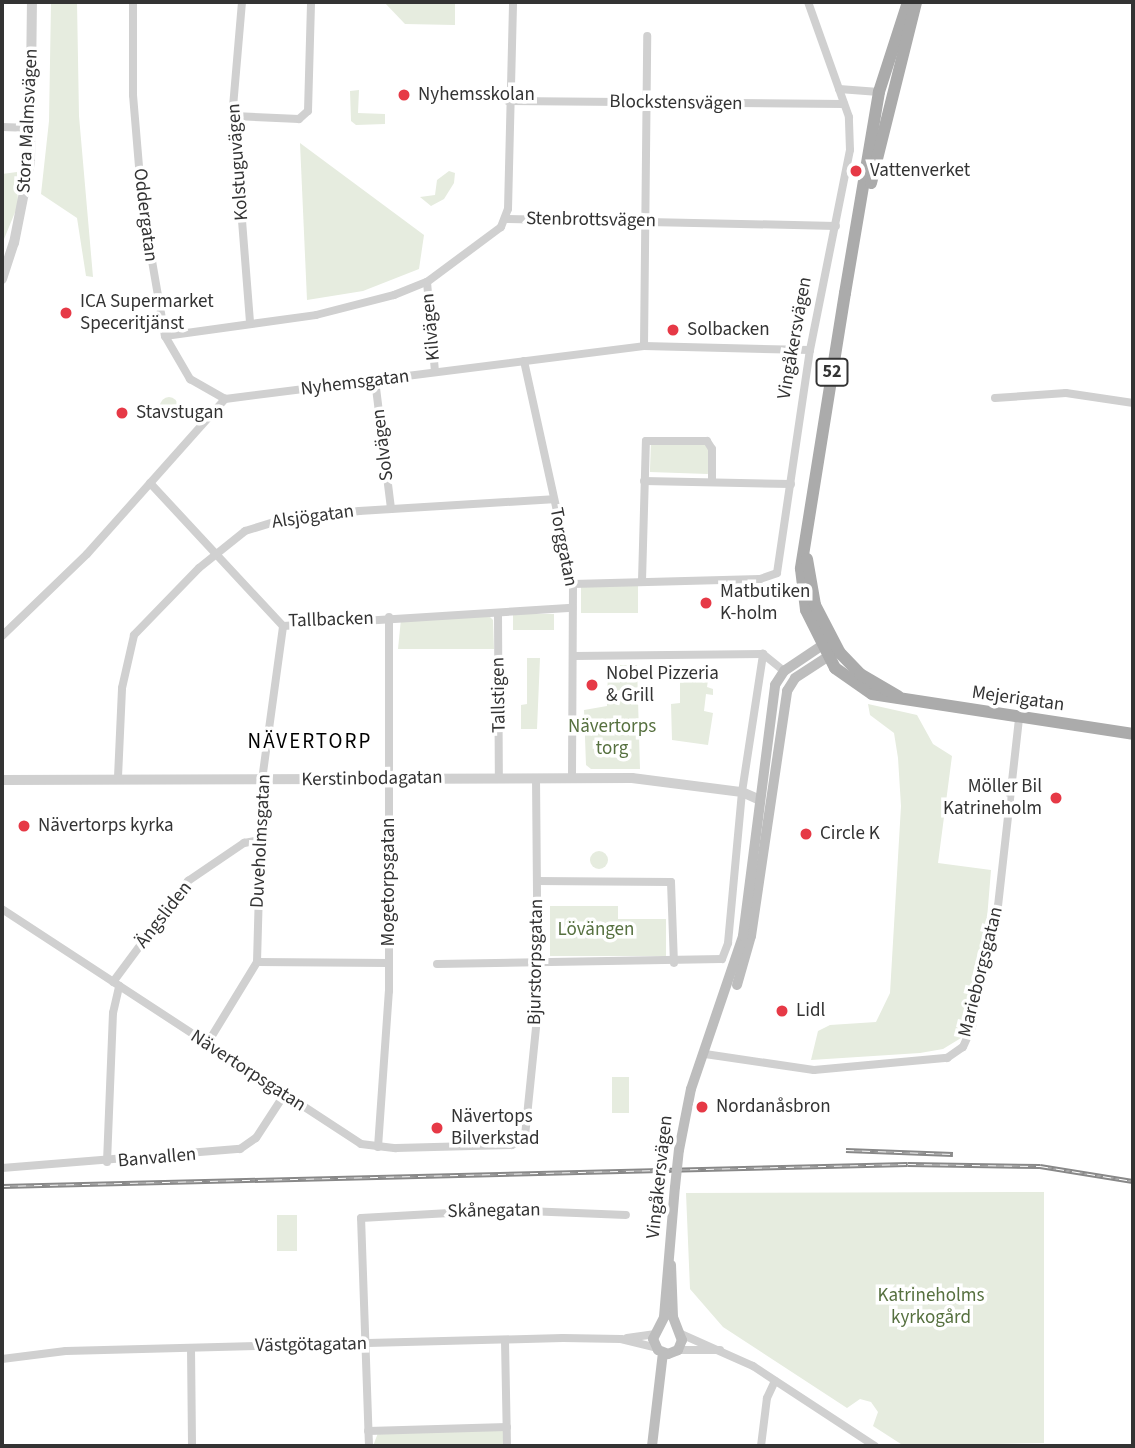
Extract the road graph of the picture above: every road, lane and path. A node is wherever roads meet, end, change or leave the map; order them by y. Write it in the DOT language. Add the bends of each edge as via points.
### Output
graph roads {
  1 [pos="32,2"];
  2 [pos="133,2"];
  3 [pos="242,2"];
  4 [pos="311,2"];
  5 [pos="513,2"];
  6 [pos="808,2"];
  7 [pos="908,2"];
  8 [pos="916,2"];
  9 [pos="647,36"];
  10 [pos="839,89"];
  11 [pos="879,92"];
  12 [pos="893,96"];
  13 [pos="508,101"];
  14 [pos="646,102"];
  15 [pos="844,104"];
  16 [pos="234,116"];
  17 [pos="2,127"];
  18 [pos="30,128"];
  19 [pos="506,219"];
  20 [pos="645,222"];
  21 [pos="836,226"];
  22 [pos="854,244"];
  23 [pos="2,279"];
  24 [pos="427,282"];
  25 [pos="250,323"];
  26 [pos="165,336"];
  27 [pos="644,346"];
  28 [pos="810,350"];
  29 [pos="524,361"];
  30 [pos="435,372"];
  31 [pos="375,380"];
  32 [pos="995,398"];
  33 [pos="225,399"];
  34 [pos="1133,402"];
  35 [pos="644,481"];
  36 [pos="712,481"];
  37 [pos="150,483"];
  38 [pos="791,484"];
  39 [pos="553,499"];
  40 [pos="391,509"];
  41 [pos="216,553"];
  42 [pos="642,581"];
  43 [pos="573,584"];
  44 [pos="572,608"];
  45 [pos="498,613"];
  46 [pos="389,617"];
  47 [pos="283,626"];
  48 [pos="2,636"];
  49 [pos="828,649"];
  50 [pos="763,654"];
  51 [pos="574,656"];
  52 [pos="784,671"];
  53 [pos="792,681"];
  54 [pos="1019,719"];
  55 [pos="1133,734"];
  56 [pos="118,777"];
  57 [pos="499,777"];
  58 [pos="572,777"];
  59 [pos="2,780"];
  60 [pos="262,780"];
  61 [pos="390,780"];
  62 [pos="536,780"];
  63 [pos="742,792"];
  64 [pos="758,799"];
  65 [pos="770,803"];
  66 [pos="261,840"];
  67 [pos="537,881"];
  68 [pos="2,909"];
  69 [pos="257,962"];
  70 [pos="674,962"];
  71 [pos="389,963"];
  72 [pos="437,964"];
  73 [pos="537,965"];
  74 [pos="116,984"];
  75 [pos="207,1044"];
  76 [pos="705,1054"];
  77 [pos="284,1095"];
  78 [pos="520,1142"];
  79 [pos="378,1147"];
  80 [pos="107,1162"];
  81 [pos="2,1168"];
  82 [pos="626,1215"];
  83 [pos="670,1265"];
  84 [pos="658,1330"];
  85 [pos="678,1330"];
  86 [pos="621,1339"];
  87 [pos="505,1340"];
  88 [pos="364,1344"];
  89 [pos="191,1348"];
  90 [pos="668,1351"];
  91 [pos="723,1351"];
  92 [pos="2,1359"];
  93 [pos="775,1381"];
  94 [pos="507,1427"];
  95 [pos="368,1431"];
  96 [pos="192,1446"];
  97 [pos="369,1446"];
  98 [pos="508,1446"];
  99 [pos="652,1446"];
  100 [pos="761,1446"];
  101 [pos="875,1446"];
  1 -- 18 [label="street, Stora Malmsvägen"];
  2 -- 26 [label="street, Oddergatan" via="142,203"];
  3 -- 16 [label="street, Kolstuguvägen"];
  4 -- 16 [label="street" via="308,111 299,119"];
  5 -- 13 [label="street"];
  6 -- 10 [label="street, Vingåkersvägen"];
  7 -- 11 [label="main road, 52"];
  8 -- 12 [label="main road, 52"];
  9 -- 14 [label="street"];
  10 -- 11 [label="street"];
  10 -- 15 [label="street, Vingåkersvägen"];
  11 -- 12 [label="main road"];
  11 -- 22 [label="main road, 52"];
  12 -- 22 [label="main road, 52"];
  13 -- 14 [label="street, Blockstensvägen"];
  13 -- 19 [label="street"];
  14 -- 15 [label="street, Blockstensvägen"];
  14 -- 20 [label="street"];
  15 -- 21 [label="street, Vingåkersvägen" via="850,150"];
  16 -- 25 [label="street, Kolstuguvägen"];
  17 -- 18 [label="street"];
  18 -- 23 [label="street, Stora Malmsvägen" via="24,203"];
  19 -- 20 [label="street, Stenbrottsvägen"];
  19 -- 24 [label="street, Stenbrottsvägen" via="491,236"];
  20 -- 21 [label="street, Stenbrottsvägen"];
  20 -- 27 [label="street"];
  21 -- 28 [label="street, Vingåkersvägen"];
  22 -- 49 [label="main road, 52" via="806,552"];
  24 -- 25 [label="street, Stenbrottsvägen" via="339,311"];
  24 -- 30 [label="street, Kilvägen"];
  25 -- 26 [label="street, Stenbrottsvägen"];
  26 -- 33 [label="street, Oddergatan" via="190,379"];
  27 -- 28 [label="street, Nyhemsgatan"];
  27 -- 29 [label="street, Nyhemsgatan"];
  28 -- 38 [label="street, Vingåkersvägen"];
  29 -- 30 [label="street, Nyhemsgatan"];
  29 -- 39 [label="street, Torggatan"];
  30 -- 31 [label="street, Nyhemsgatan"];
  31 -- 33 [label="street, Nyhemsgatan"];
  31 -- 40 [label="street, Solvägen"];
  32 -- 34 [label="street" via="1066,393"];
  33 -- 37 [label="street"];
  35 -- 36 [label="street"];
  35 -- 36 [label="street" via="646,441 676,439 710,444"];
  35 -- 42 [label="street"];
  36 -- 38 [label="street"];
  37 -- 41 [label="street, Tallbacken"];
  37 -- 48 [label="street" via="87,554"];
  38 -- 42 [label="street, Vingåkersvägen" via="780,565 771,577"];
  39 -- 40 [label="street, Alsjögatan"];
  39 -- 43 [label="street, Torggatan"];
  40 -- 41 [label="street, Alsjögatan" via="266,523 245,531"];
  41 -- 47 [label="street, Tallbacken"];
  41 -- 56 [label="street, Alsjögatan" via="142,624 129,646"];
  42 -- 43 [label="street"];
  43 -- 44 [label="street, Torggatan"];
  44 -- 45 [label="street, Tallbacken"];
  44 -- 51 [label="street, Torggatan"];
  45 -- 46 [label="street, Tallbacken"];
  45 -- 57 [label="street, Tallstigen"];
  46 -- 47 [label="street, Tallbacken"];
  46 -- 61 [label="street, Mogetorpsgatan"];
  47 -- 60 [label="street, Duveholmsgatan"];
  49 -- 52 [label="main road"];
  49 -- 53 [label="main road"];
  49 -- 54 [label="main road, Mejerigatan / 52" via="898,696"];
  50 -- 51 [label="street"];
  50 -- 52 [label="street"];
  50 -- 63 [label="street"];
  51 -- 58 [label="street, Torggatan"];
  52 -- 53 [label="main road"];
  52 -- 64 [label="main road, Vingåkersvägen" via="775,685"];
  53 -- 65 [label="main road, Vingåkersvägen"];
  54 -- 55 [label="main road, Mejerigatan / 52"];
  54 -- 76 [label="street, Marieborgsgatan" via="998,906 972,1027 963,1047 947,1058 814,1070"];
  56 -- 59 [label="street, Kerstinbodagatan"];
  56 -- 60 [label="street, Kerstinbodagatan"];
  57 -- 61 [label="street, Kerstinbodagatan"];
  57 -- 62 [label="street, Kerstinbodagatan"];
  58 -- 62 [label="street, Kerstinbodagatan"];
  58 -- 63 [label="street, Kerstinbodagatan" via="647,778"];
  60 -- 61 [label="street, Kerstinbodagatan"];
  60 -- 66 [label="street, Duveholmsgatan"];
  61 -- 71 [label="street, Mogetorpsgatan"];
  62 -- 67 [label="street, Bjurstorpsgatan"];
  63 -- 64 [label="street"];
  63 -- 70 [label="street" via="726,953 714,961"];
  64 -- 65 [label="main road"];
  64 -- 76 [label="main road, Vingåkersvägen" via="743,936"];
  65 -- 76 [label="main road, Vingåkersvägen" via="746,958"];
  66 -- 69 [label="street, Duveholmsgatan"];
  66 -- 74 [label="street, Ängsliden" via="244,843 188,881"];
  67 -- 70 [label="street" via="665,878 674,891"];
  67 -- 73 [label="street, Bjurstorpsgatan"];
  68 -- 74 [label="street, Nävertorpsgatan"];
  69 -- 71 [label="street"];
  69 -- 75 [label="street, Duveholmsgatan"];
  70 -- 73 [label="street"];
  71 -- 79 [label="street, Mogetorpsgatan"];
  72 -- 73 [label="street"];
  73 -- 78 [label="street, Bjurstorpsgatan" via="532,1071"];
  74 -- 75 [label="street, Nävertorpsgatan"];
  74 -- 80 [label="street, Ängsliden"];
  75 -- 77 [label="street, Nävertorpsgatan"];
  76 -- 83 [label="main road, Vingåkersvägen, bridge" via="691,1089 679,1150"];
  77 -- 79 [label="street, Nävertorpsgatan" via="361,1144"];
  77 -- 80 [label="street, Banvallen" via="256,1138 240,1149"];
  78 -- 79 [label="street, Nävertorpsgatan"];
  80 -- 81 [label="street, Banvallen"];
  82 -- 88 [label="street, Skånegatan" via="528,1210 363,1217"];
  83 -- 84 [label="main road, Vingåkersvägen"];
  83 -- 85 [label="main road, Vingåkersvägen"];
  84 -- 85 [label="main road"];
  84 -- 86 [label="street, Västgötagatan"];
  84 -- 90 [label="main road, Vingåkersvägen"];
  85 -- 90 [label="main road, Vingåkersvägen"];
  85 -- 91 [label="street"];
  86 -- 87 [label="street, Västgötagatan"];
  86 -- 90 [label="street, Västgötagatan"];
  87 -- 88 [label="street, Västgötagatan"];
  87 -- 94 [label="street"];
  88 -- 89 [label="street, Västgötagatan"];
  88 -- 95 [label="street"];
  89 -- 92 [label="street, Västgötagatan" via="66,1351"];
  89 -- 96 [label="street"];
  90 -- 91 [label="street"];
  90 -- 99 [label="main road"];
  91 -- 93 [label="street"];
  93 -- 100 [label="street" via="767,1398"];
  93 -- 101 [label="street"];
  94 -- 95 [label="street"];
  94 -- 98 [label="street"];
  95 -- 97 [label="street"];
}
